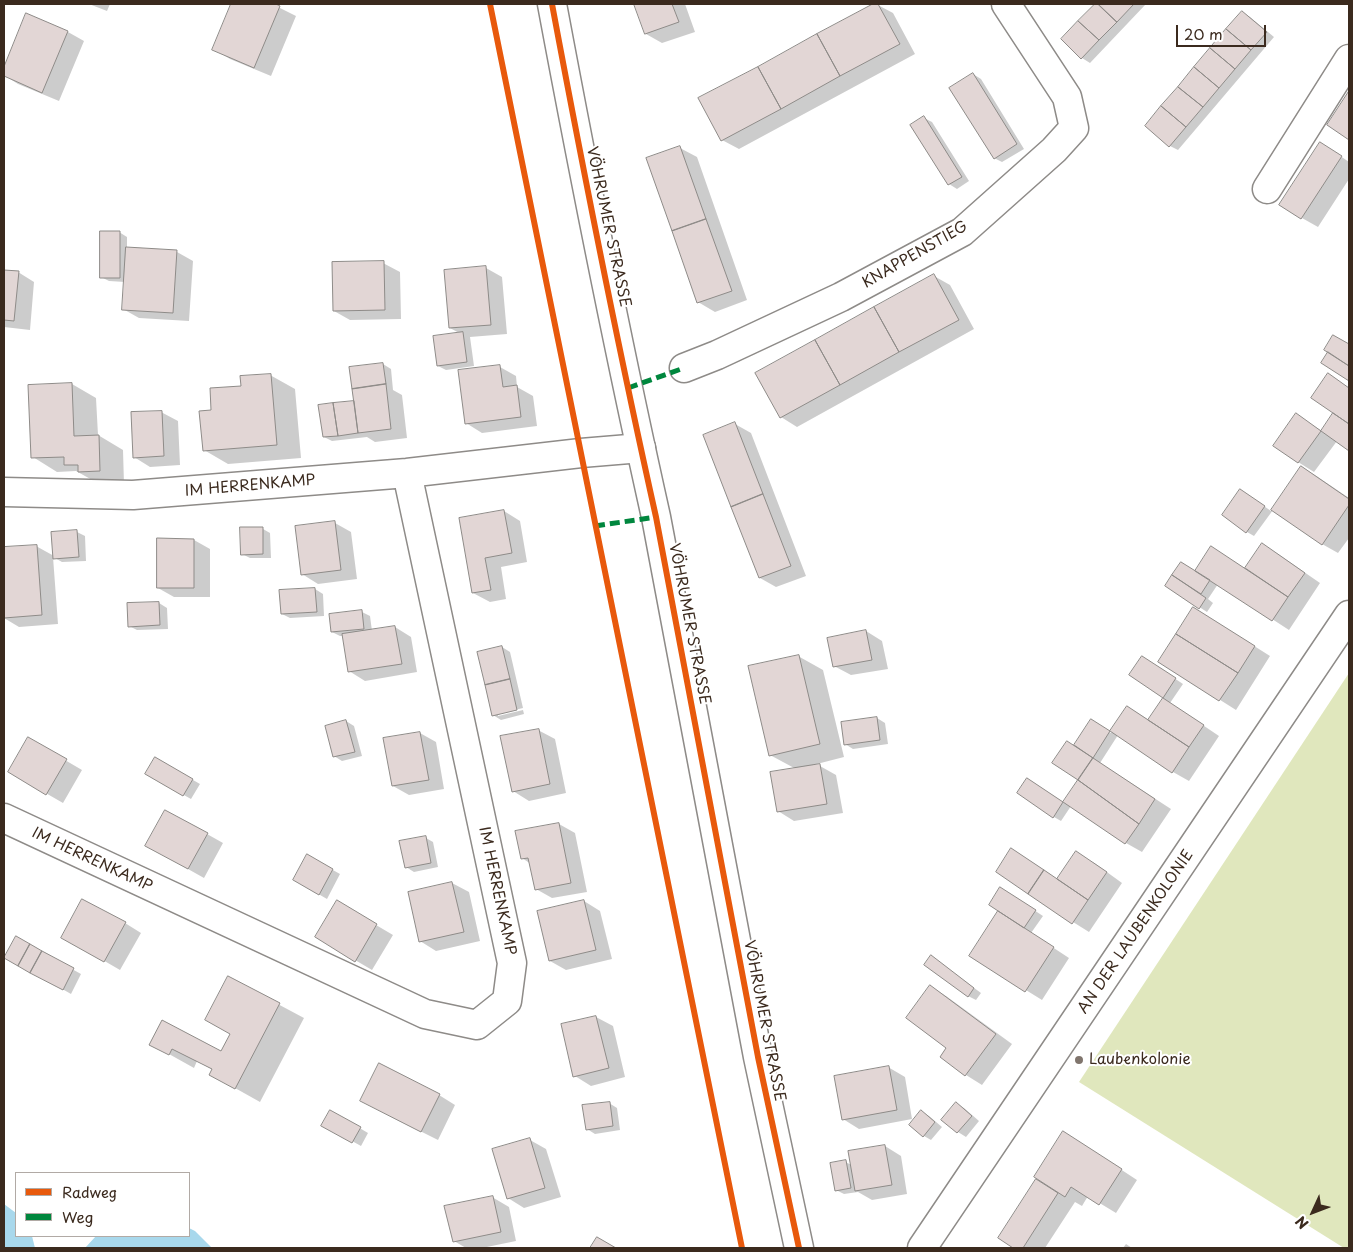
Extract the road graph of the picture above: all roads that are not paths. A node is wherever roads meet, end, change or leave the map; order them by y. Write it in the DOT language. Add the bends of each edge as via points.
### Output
graph roads {
  1 [pos="552,4"];
  2 [pos="1006,4"];
  3 [pos="1349,59"];
  4 [pos="1267,189"];
  5 [pos="684,368"];
  6 [pos="640,448"];
  7 [pos="407,473"];
  8 [pos="4,492"];
  9 [pos="1349,615"];
  10 [pos="4,818"];
  11 [pos="800,1248"];
  12 [pos="922,1248"];
  1 -- 6 [label="street, VÖHRUMER STRASSE"];
  2 -- 5 [label="street, KNAPPENSTIEG" via="1067,97 1074,128 1067,136 962,232 841,298"];
  3 -- 4 [label="street"];
  6 -- 7 [label="street, IM HERRENKAMP"];
  6 -- 11 [label="street, VÖHRUMER STRASSE" via="656,517 758,1057"];
  7 -- 8 [label="street, IM HERRENKAMP" via="133,495"];
  7 -- 10 [label="street, IM HERRENKAMP" via="512,962 507,1001 477,1024 425,1014"];
  9 -- 12 [label="street, AN DER LAUBENKOLONIE"];
}
